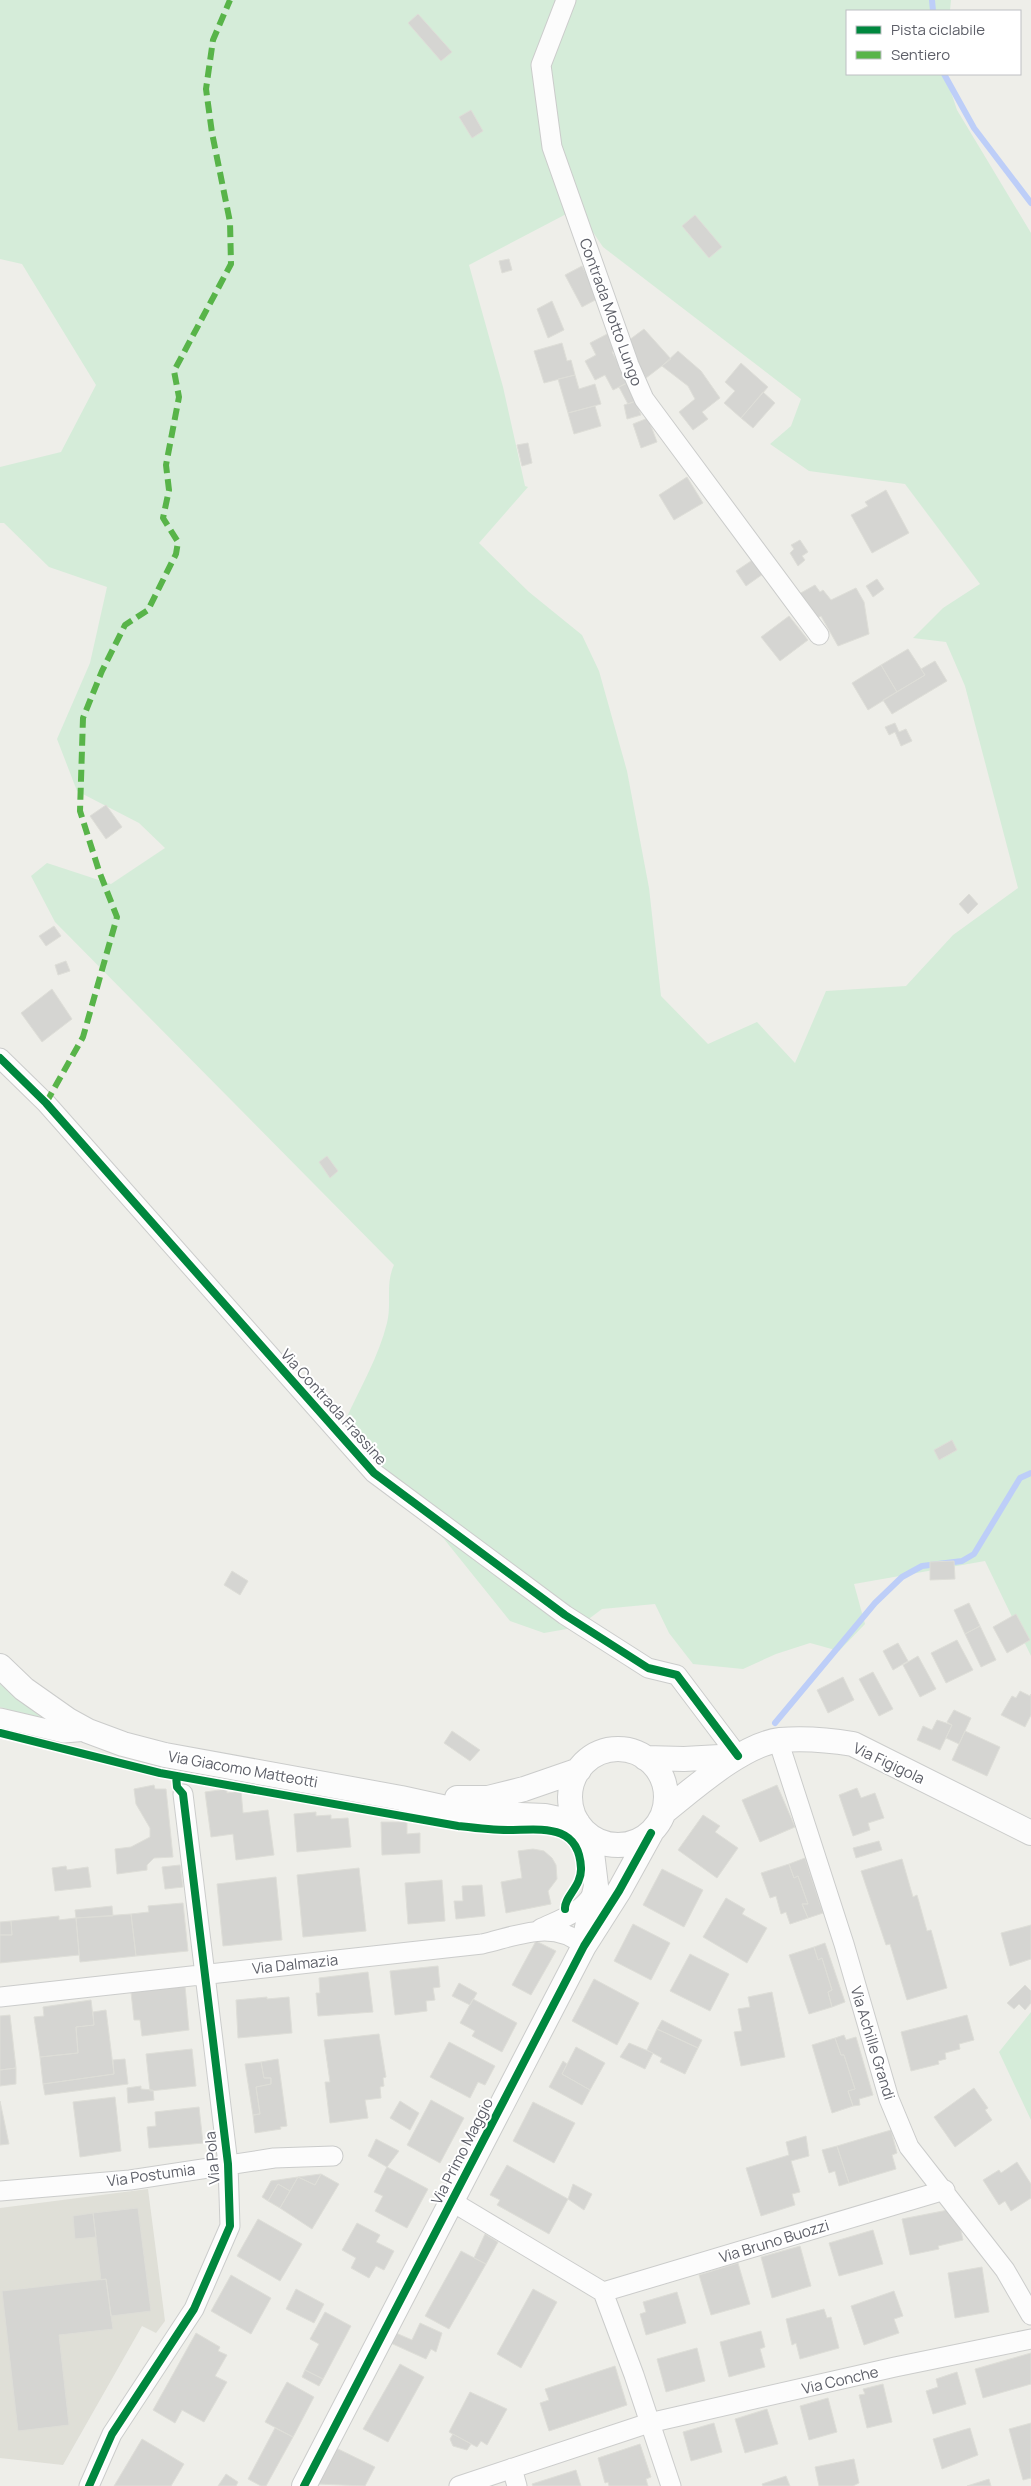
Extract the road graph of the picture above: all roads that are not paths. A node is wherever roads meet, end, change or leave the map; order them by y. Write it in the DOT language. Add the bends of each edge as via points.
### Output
graph roads {
  1 [pos="566,0"];
  2 [pos="819,635"];
  3 [pos="0,1058"];
  4 [pos="0,1666"];
  5 [pos="0,1718"];
  6 [pos="88,1731"];
  7 [pos="778,1740"];
  8 [pos="738,1756"];
  9 [pos="645,1758"];
  10 [pos="579,1770"];
  11 [pos="183,1794"];
  12 [pos="400,1798"];
  13 [pos="664,1812"];
  14 [pos="584,1830"];
  15 [pos="651,1833"];
  16 [pos="1031,1833"];
  17 [pos="595,1892"];
  18 [pos="539,1930"];
  19 [pos="584,1946"];
  20 [pos="206,1974"];
  21 [pos="0,1997"];
  22 [pos="332,2156"];
  23 [pos="228,2164"];
  24 [pos="945,2190"];
  25 [pos="0,2191"];
  26 [pos="451,2201"];
  27 [pos="604,2292"];
  28 [pos="1031,2315"];
  29 [pos="1031,2338"];
  30 [pos="649,2424"];
  31 [pos="515,2477"];
  32 [pos="89,2486"];
  33 [pos="304,2486"];
  34 [pos="459,2486"];
  35 [pos="671,2486"];
  1 -- 2 [label="street, Contrada Motto Lungo" via="541,65 552,148 629,364 644,399"];
  3 -- 8 [label="street, Via Contrada Frassine" via="46,1103 374,1473 565,1615 648,1668 678,1675"];
  4 -- 6 [label="street, Via Giacomo Matteotti" via="47,1706"];
  5 -- 6 [label="street, Via Giacomo Matteotti" via="64,1733"];
  6 -- 12 [label="street, Via Giacomo Matteotti" via="165,1755"];
  7 -- 8 [label="street, Via Figigola"];
  7 -- 16 [label="street, Via Figigola" via="828,1740 852,1744"];
  7 -- 24 [label="street, Via Achille Grandi" via="844,1944 889,2099 909,2147"];
  8 -- 9 [label="street"];
  8 -- 13 [label="street"];
  9 -- 10 [label="street" via="632,1751 617,1749 596,1756"];
  9 -- 13 [label="street" via="664,1782"];
  10 -- 12 [label="street, Via Giacomo Matteotti" via="488,1798"];
  10 -- 14 [label="street" via="570,1797 572,1810"];
  11 -- 20 [label="street, Via Pola"];
  12 -- 14 [label="street, Via Giacomo Matteotti" via="469,1813 545,1816"];
  13 -- 15 [label="street"];
  14 -- 15 [label="street" via="604,1843 621,1845 637,1842"];
  14 -- 17 [label="street, Via Primo Maggio" via="594,1858"];
  15 -- 19 [label="street, Via Primo Maggio"];
  17 -- 18 [label="street" via="579,1911"];
  17 -- 19 [label="street, Via Primo Maggio"];
  18 -- 19 [label="street, Via Dalmazia" via="567,1934"];
  18 -- 20 [label="street, Via Dalmazia" via="482,1944"];
  19 -- 26 [label="street, Via Primo Maggio"];
  20 -- 21 [label="street, Via Dalmazia"];
  20 -- 23 [label="street, Via Pola"];
  22 -- 23 [label="street, Via Postumia"];
  23 -- 25 [label="street, Via Postumia" via="130,2180"];
  23 -- 32 [label="street, Via Pola" via="230,2226 194,2309 112,2434"];
  24 -- 27 [label="street, Via Bruno Buozzi"];
  24 -- 28 [label="street, Via Achille Grandi" via="1005,2270"];
  26 -- 27 [label="street"];
  26 -- 33 [label="street, Via Primo Maggio"];
  27 -- 30 [label="street"];
  29 -- 30 [label="street, Via Conche"];
  30 -- 31 [label="street, Via Conche"];
  30 -- 35 [label="street"];
  31 -- 34 [label="street, Via Conche"];
}
